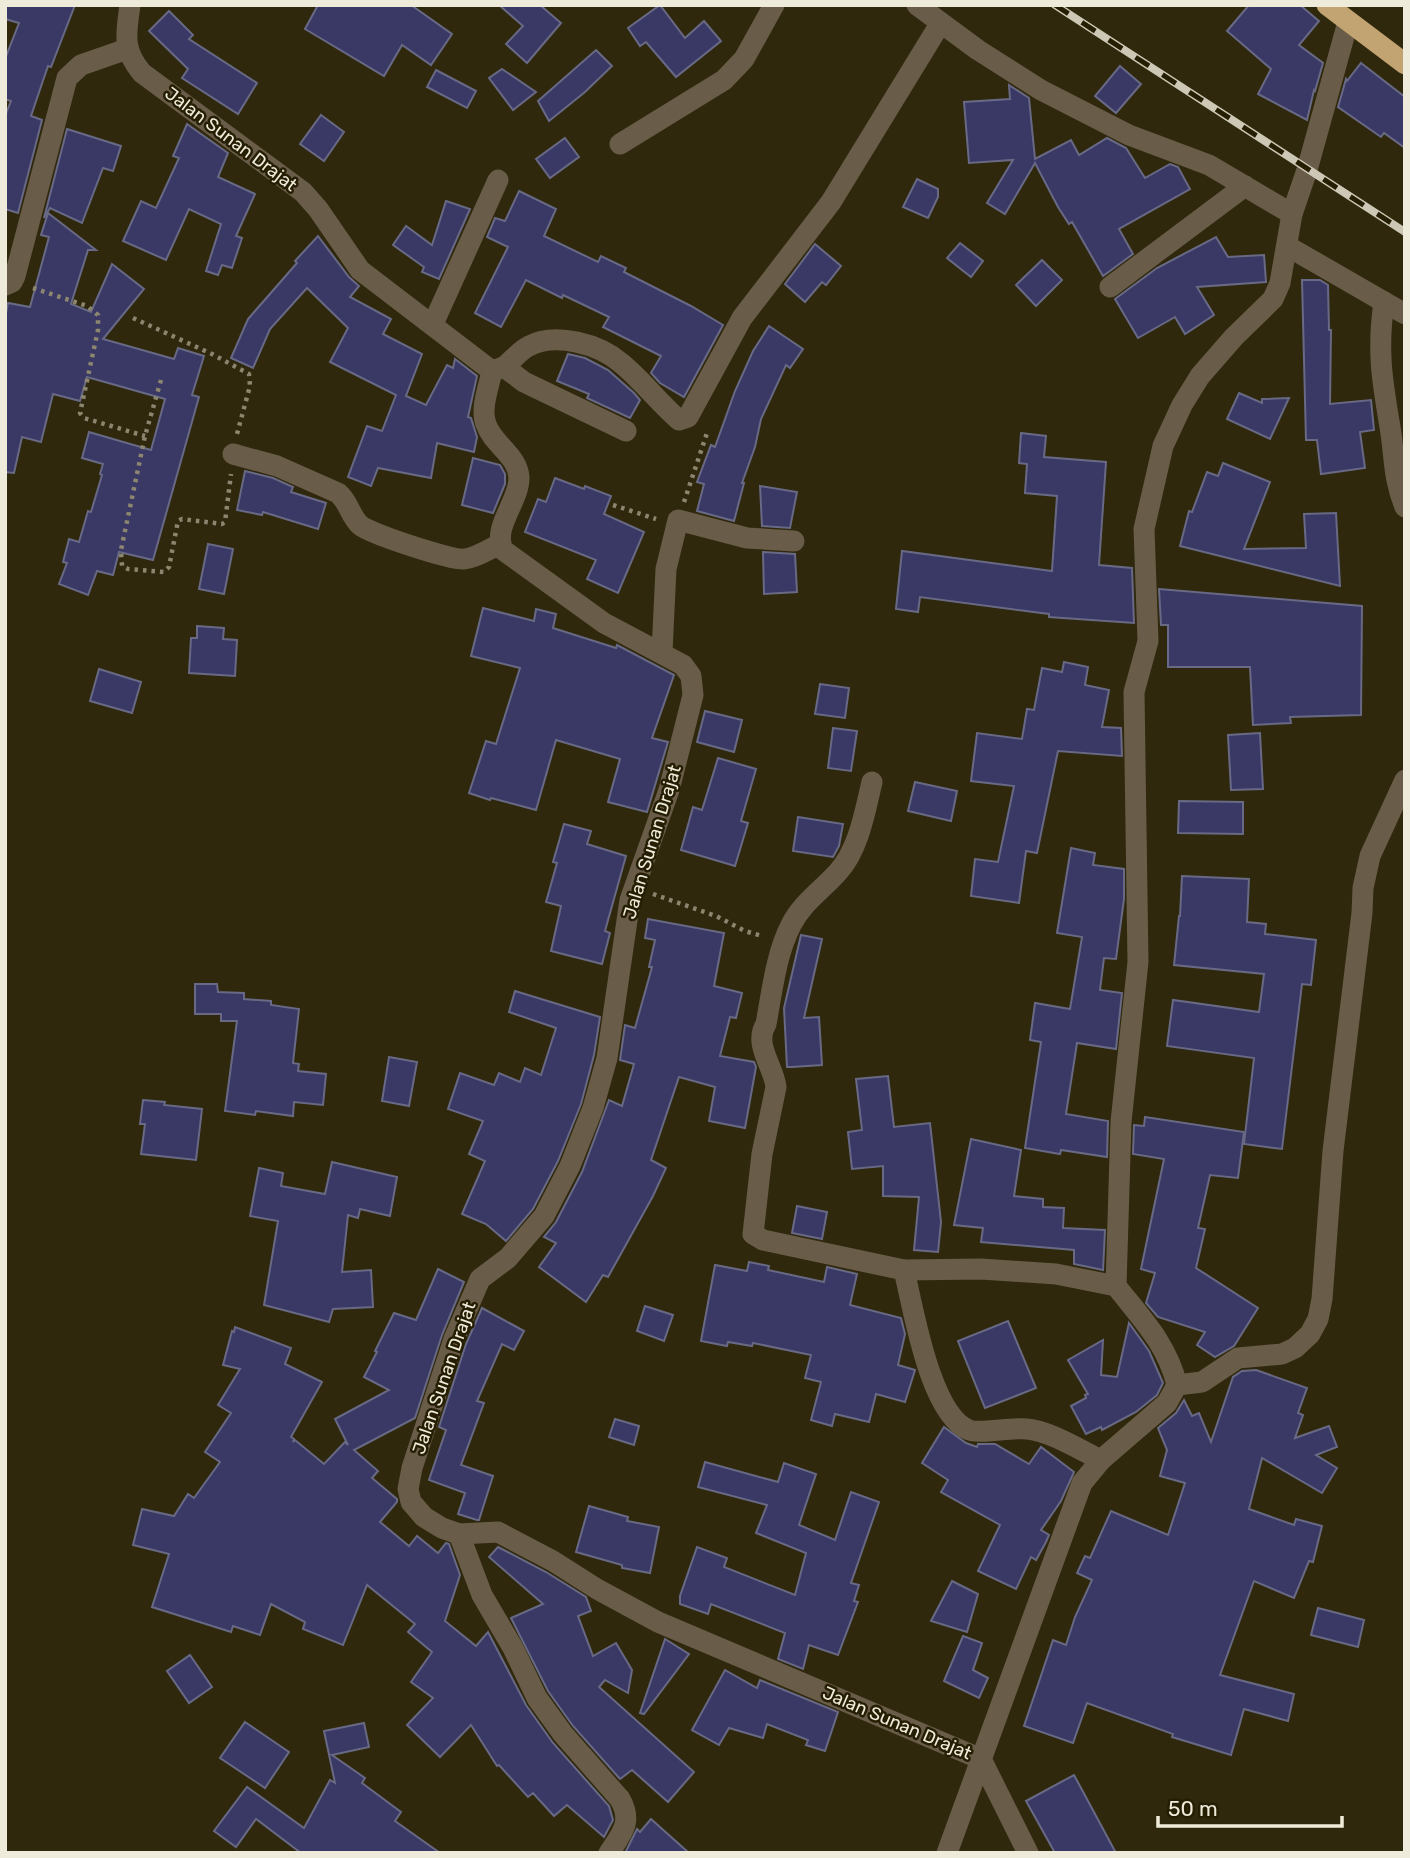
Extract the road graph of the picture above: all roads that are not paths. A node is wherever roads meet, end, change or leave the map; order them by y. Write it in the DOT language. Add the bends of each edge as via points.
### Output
graph roads {
  1 [pos="130,5"];
  2 [pos="774,5"];
  3 [pos="917,5"];
  4 [pos="1327,5"];
  5 [pos="1348,22"];
  6 [pos="940,24"];
  7 [pos="127,49"];
  8 [pos="1405,64"];
  9 [pos="620,144"];
  10 [pos="498,180"];
  11 [pos="1245,186"];
  12 [pos="1292,214"];
  13 [pos="1287,246"];
  14 [pos="9,284"];
  15 [pos="1110,287"];
  16 [pos="1384,302"];
  17 [pos="1405,314"];
  18 [pos="433,324"];
  19 [pos="498,369"];
  20 [pos="626,431"];
  21 [pos="233,454"];
  22 [pos="1405,508"];
  23 [pos="794,541"];
  24 [pos="500,544"];
  25 [pos="662,652"];
  26 [pos="1405,779"];
  27 [pos="872,782"];
  28 [pos="904,1270"];
  29 [pos="1116,1286"];
  30 [pos="1177,1385"];
  31 [pos="1101,1460"];
  32 [pos="459,1534"];
  33 [pos="981,1759"];
  34 [pos="608,1853"];
  35 [pos="947,1853"];
  36 [pos="1028,1853"];
  1 -- 7 [label="street"];
  2 -- 9 [label="street" via="744,59 724,80"];
  3 -- 6 [label="street"];
  4 -- 5 [label="highway"];
  5 -- 8 [label="highway"];
  5 -- 12 [label="street"];
  6 -- 11 [label="street" via="1041,90 1129,135 1209,165"];
  6 -- 19 [label="street" via="831,202 742,318 688,417 679,420 620,361 569,340 528,346"];
  7 -- 14 [label="street" via="81,65 67,78"];
  7 -- 18 [label="street, Jalan Sunan Drajat" via="142,73 303,192 360,270"];
  10 -- 18 [label="street"];
  11 -- 12 [label="street"];
  11 -- 15 [label="street"];
  12 -- 13 [label="street"];
  13 -- 16 [label="street"];
  13 -- 29 [label="street" via="1273,299 1200,376 1182,405 1163,446 1144,529 1148,641 1134,692 1138,962 1121,1122"];
  16 -- 17 [label="street"];
  16 -- 22 [label="street" via="1379,336 1382,388 1396,486"];
  18 -- 19 [label="street, Jalan Sunan Drajat"];
  19 -- 20 [label="street, Jalan Sunan Drajat"];
  19 -- 24 [label="street" via="484,413 486,424 513,459 519,482"];
  21 -- 24 [label="street" via="278,466 338,493 359,524 397,540 457,559"];
  23 -- 25 [label="street" via="747,538 677,523 666,569"];
  24 -- 25 [label="street, Jalan Sunan Drajat" via="508,555 604,623"];
  25 -- 32 [label="street, Jalan Sunan Drajat" via="691,676 693,695 669,790 630,900 607,1058 593,1108 544,1216 508,1258 480,1279 454,1339 412,1468 411,1502 424,1517"];
  26 -- 30 [label="street" via="1370,856 1363,888 1318,1319 1295,1348 1282,1354 1238,1358 1202,1382"];
  27 -- 28 [label="street" via="848,860 799,912 785,942 762,1032 776,1087 753,1234 763,1240"];
  28 -- 29 [label="street" via="981,1269"];
  28 -- 31 [label="street" via="930,1375 961,1425 971,1432 1040,1431"];
  29 -- 30 [label="street" via="1161,1343"];
  30 -- 31 [label="street" via="1167,1403"];
  31 -- 33 [label="street" via="1082,1483 1072,1507"];
  32 -- 33 [label="street, Jalan Sunan Drajat" via="498,1532 658,1622"];
  32 -- 34 [label="street" via="482,1595 537,1698 626,1811 625,1828"];
  33 -- 35 [label="street"];
  33 -- 36 [label="street"];
}
